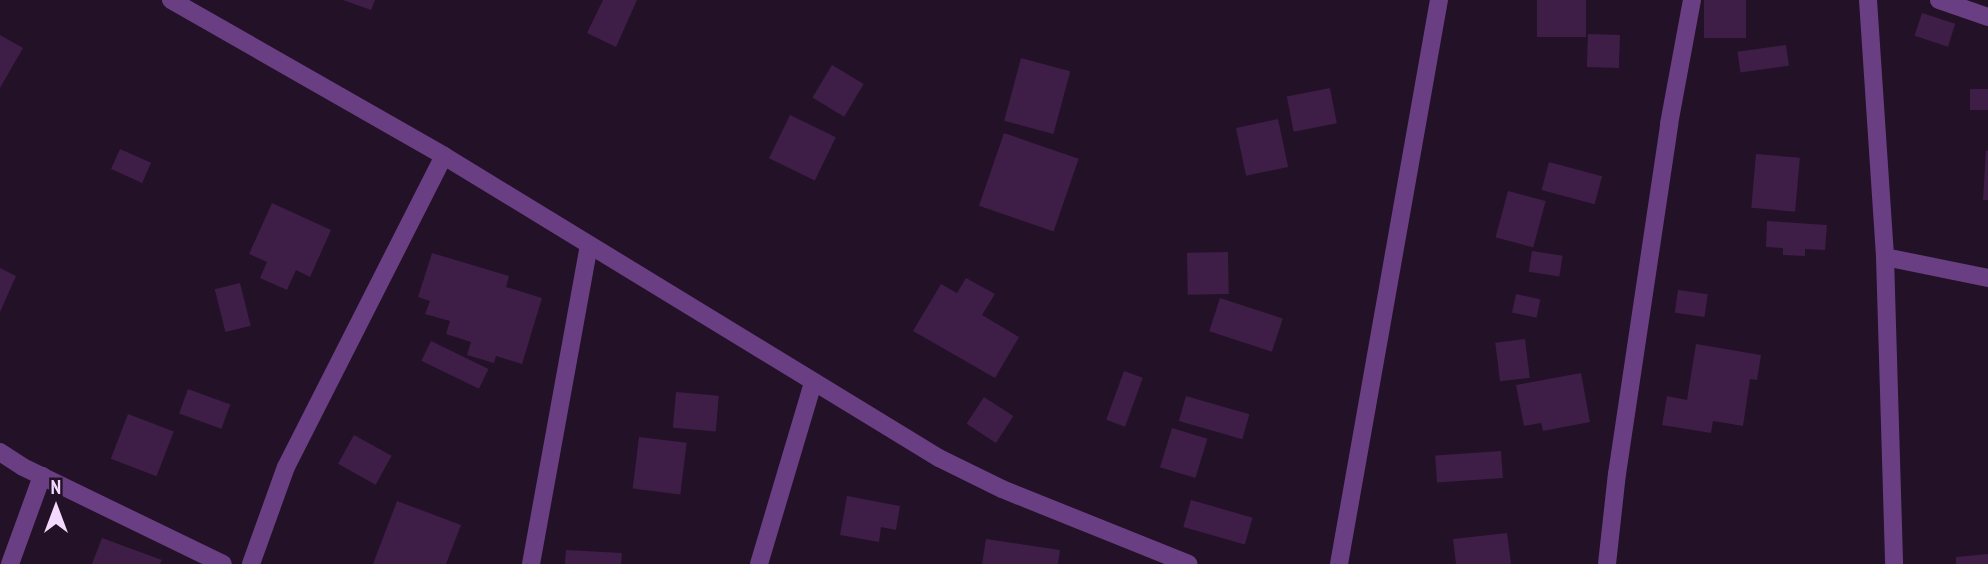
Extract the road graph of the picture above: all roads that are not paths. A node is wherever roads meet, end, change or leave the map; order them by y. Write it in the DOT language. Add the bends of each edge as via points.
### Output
graph roads {
  1 [pos="171,0"];
  2 [pos="1439,0"];
  3 [pos="1692,0"];
  4 [pos="1868,0"];
  5 [pos="1939,0"];
  6 [pos="1988,17"];
  7 [pos="444,156"];
  8 [pos="589,245"];
  9 [pos="1885,257"];
  10 [pos="1988,278"];
  11 [pos="813,383"];
  12 [pos="0,452"];
  13 [pos="42,476"];
  14 [pos="10,564"];
  15 [pos="223,564"];
  16 [pos="251,564"];
  17 [pos="531,564"];
  18 [pos="759,564"];
  19 [pos="1189,564"];
  20 [pos="1339,564"];
  21 [pos="1607,564"];
  22 [pos="1894,564"];
  1 -- 7 [label="street"];
  2 -- 20 [label="street"];
  3 -- 21 [label="street" via="1669,124"];
  4 -- 9 [label="street"];
  5 -- 6 [label="street"];
  7 -- 8 [label="street"];
  7 -- 16 [label="street" via="286,467"];
  8 -- 11 [label="street"];
  8 -- 17 [label="street"];
  9 -- 10 [label="street"];
  9 -- 22 [label="street"];
  11 -- 18 [label="street"];
  11 -- 19 [label="street" via="939,458 1002,489"];
  12 -- 13 [label="street"];
  13 -- 14 [label="street"];
  13 -- 15 [label="street"];
}
